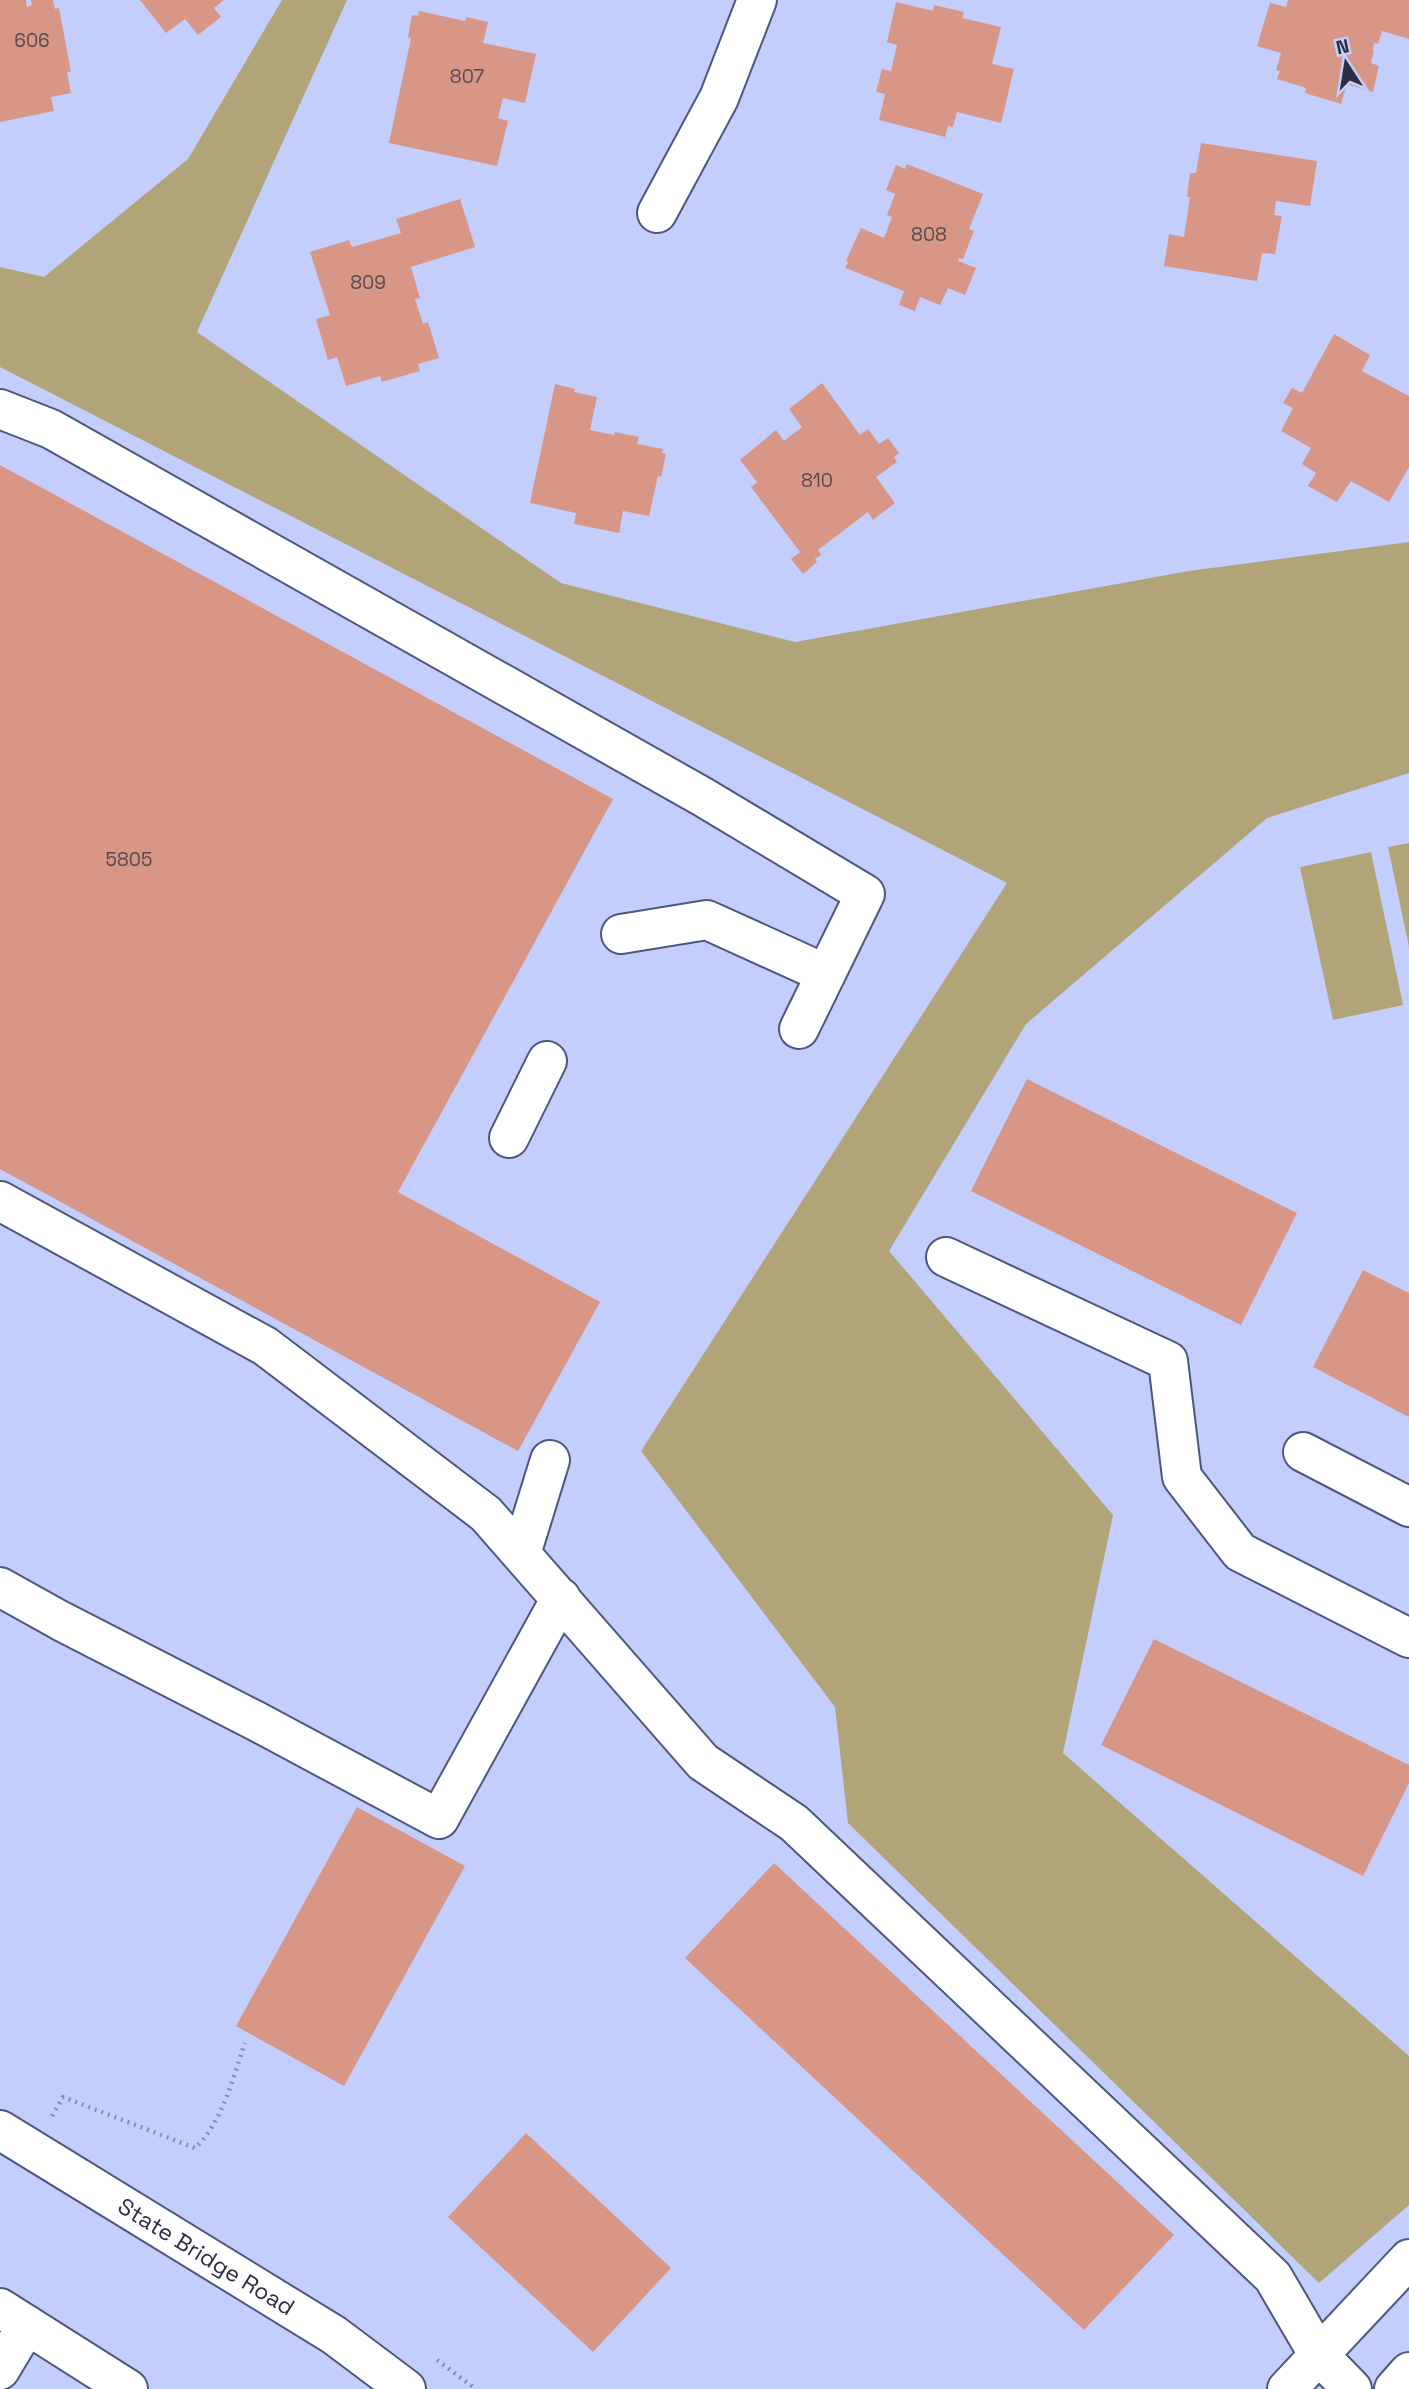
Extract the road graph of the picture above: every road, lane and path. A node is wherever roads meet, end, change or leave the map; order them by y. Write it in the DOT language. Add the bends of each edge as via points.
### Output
graph roads {
  1 [pos="757,0"];
  2 [pos="657,213"];
  3 [pos="0,409"];
  4 [pos="621,933"];
  5 [pos="826,974"];
  6 [pos="799,1029"];
  7 [pos="547,1061"];
  8 [pos="509,1138"];
  9 [pos="0,1202"];
  10 [pos="946,1257"];
  11 [pos="1303,1452"];
  12 [pos="550,1460"];
  13 [pos="1409,1507"];
  14 [pos="521,1554"];
  15 [pos="0,1587"];
  16 [pos="561,1598"];
  17 [pos="1409,1638"];
  18 [pos="245,2043"];
  19 [pos="52,2117"];
  20 [pos="0,2130"];
  21 [pos="1409,2259"];
  22 [pos="13,2317"];
  23 [pos="1318,2354"];
  24 [pos="0,2370"];
  25 [pos="1409,2372"];
  26 [pos="128,2389"];
  27 [pos="406,2389"];
  28 [pos="1287,2389"];
  29 [pos="1352,2389"];
  30 [pos="1394,2389"];
  1 -- 2 [label="main road" via="719,98"];
  3 -- 5 [label="main road" via="51,429 703,797 865,894"];
  4 -- 5 [label="main road" via="707,920"];
  5 -- 6 [label="main road"];
  7 -- 8 [label="main road"];
  9 -- 14 [label="main road" via="265,1346 486,1514"];
  10 -- 17 [label="main road" via="1168,1361 1182,1477 1240,1552"];
  11 -- 13 [label="main road"];
  12 -- 14 [label="main road"];
  14 -- 16 [label="main road"];
  15 -- 16 [label="main road" via="439,1819"];
  16 -- 23 [label="main road" via="704,1762 794,1822 1273,2277"];
  18 -- 19 [label="path" via="208,2136 195,2148 63,2097"];
  20 -- 27 [label="main road, State Bridge Road" via="334,2335"];
  21 -- 23 [label="main road"];
  22 -- 24 [label="main road"];
  22 -- 26 [label="main road"];
  23 -- 28 [label="main road"];
  23 -- 29 [label="main road"];
  25 -- 30 [label="main road"];
}
